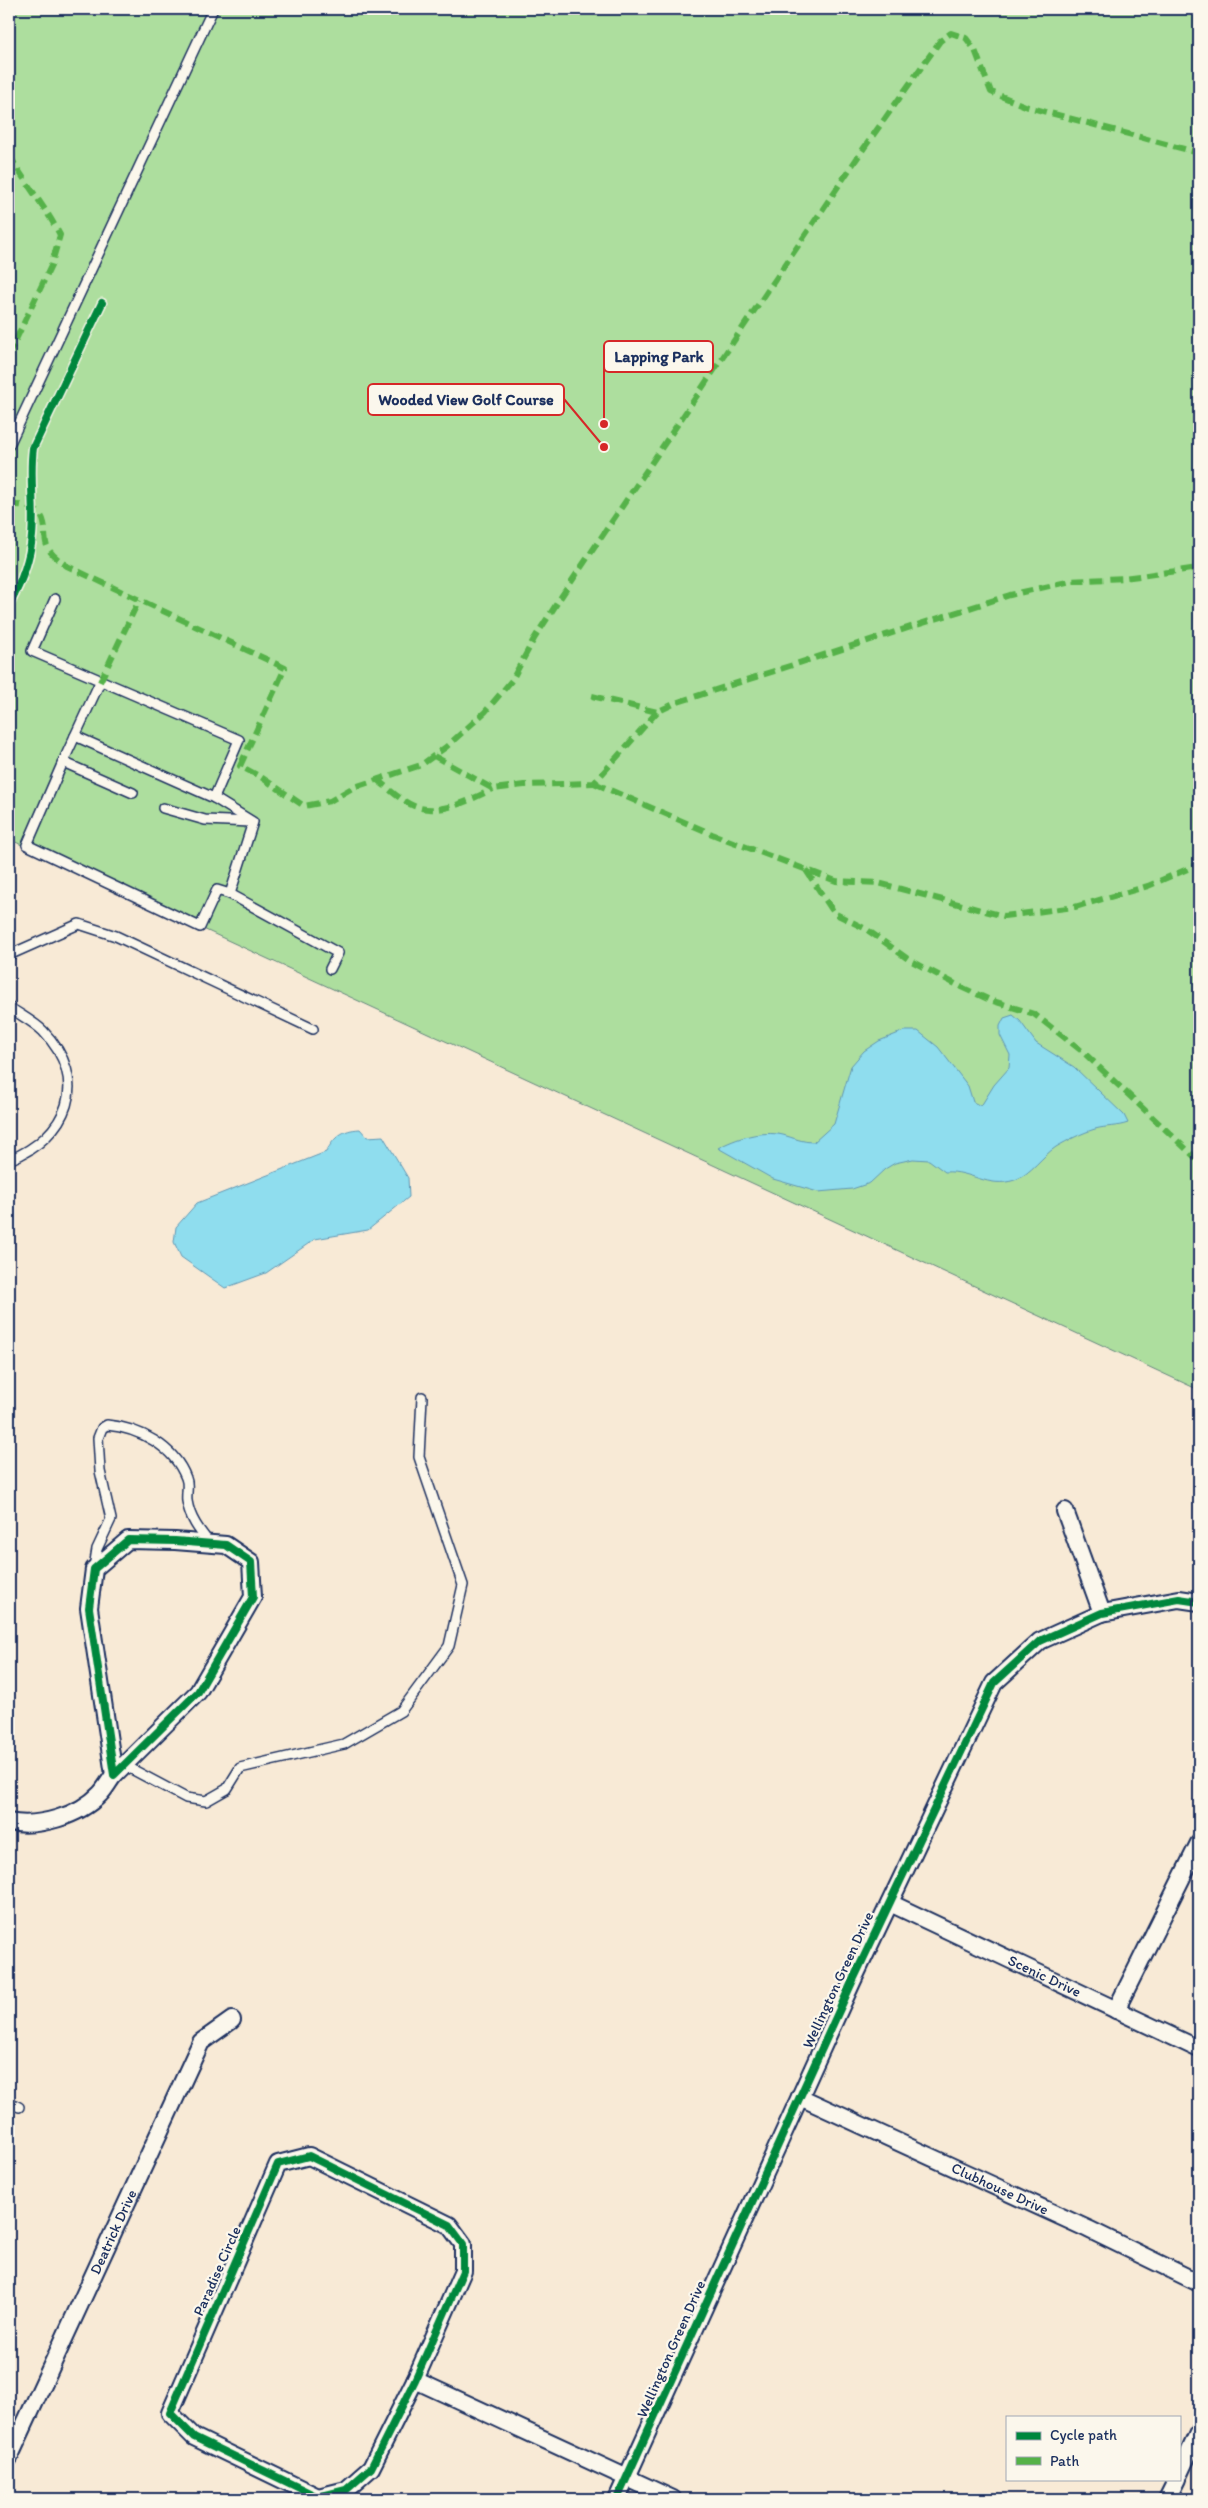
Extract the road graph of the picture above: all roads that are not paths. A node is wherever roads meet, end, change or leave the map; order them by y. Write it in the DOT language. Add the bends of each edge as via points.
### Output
graph roads {
  1 [pos="213,9"];
  2 [pos="9,445"];
  3 [pos="55,599"];
  4 [pos="100,682"];
  5 [pos="75,736"];
  6 [pos="63,762"];
  7 [pos="133,794"];
  8 [pos="214,798"];
  9 [pos="163,808"];
  10 [pos="254,822"];
  11 [pos="230,894"];
  12 [pos="9,954"];
  13 [pos="330,969"];
  14 [pos="9,1007"];
  15 [pos="313,1029"];
  16 [pos="9,1160"];
  17 [pos="422,1397"];
  18 [pos="1065,1511"];
  19 [pos="210,1544"];
  20 [pos="94,1569"];
  21 [pos="1199,1602"];
  22 [pos="1102,1613"];
  23 [pos="119,1770"];
  24 [pos="9,1822"];
  25 [pos="1199,1843"];
  26 [pos="890,1903"];
  27 [pos="1116,2010"];
  28 [pos="232,2020"];
  29 [pos="1199,2050"];
  30 [pos="800,2097"];
  31 [pos="9,2102"];
  32 [pos="19,2107"];
  33 [pos="1199,2283"];
  34 [pos="415,2380"];
  35 [pos="1199,2431"];
  36 [pos="9,2458"];
  37 [pos="1180,2472"];
  38 [pos="628,2478"];
  39 [pos="1176,2480"];
  40 [pos="617,2499"];
  41 [pos="673,2499"];
  42 [pos="1167,2499"];
  1 -- 2 [label="lane"];
  3 -- 4 [label="lane" via="32,651"];
  4 -- 5 [label="lane"];
  4 -- 8 [label="lane" via="239,740"];
  5 -- 6 [label="lane"];
  5 -- 8 [label="lane"];
  6 -- 7 [label="lane"];
  6 -- 11 [label="lane" via="27,845 200,927 217,890"];
  8 -- 10 [label="lane"];
  9 -- 10 [label="lane" via="205,820"];
  10 -- 11 [label="lane"];
  11 -- 13 [label="lane" via="338,953"];
  12 -- 15 [label="lane" via="79,924 116,936"];
  14 -- 16 [label="lane" via="42,1030 59,1052 69,1079 67,1103 59,1123 44,1141 29,1152"];
  17 -- 23 [label="lane" via="419,1457 462,1585 449,1646 401,1711 344,1744 240,1768 227,1789 206,1801 186,1798"];
  18 -- 22 [label="street"];
  19 -- 20 [label="street" via="128,1540"];
  19 -- 20 [label="lane" via="193,1523 187,1500 187,1479 174,1456 145,1436 107,1426 102,1428 98,1438 100,1471 112,1519 97,1549"];
  19 -- 23 [label="street" via="226,1545 251,1562 253,1597 198,1692"];
  20 -- 23 [label="street" via="89,1608"];
  21 -- 22 [label="street, Wellington Green Drive" via="1180,1599"];
  22 -- 26 [label="street, Wellington Green Drive" via="1040,1641 994,1684"];
  23 -- 24 [label="street" via="99,1795 64,1818 20,1824"];
  25 -- 27 [label="street"];
  26 -- 27 [label="street, Scenic Drive"];
  26 -- 30 [label="street, Wellington Green Drive"];
  27 -- 29 [label="street, Scenic Drive"];
  28 -- 36 [label="street, Deatrick Drive" via="201,2042"];
  30 -- 33 [label="street, Clubhouse Drive"];
  30 -- 38 [label="street, Wellington Green Drive"];
  31 -- 32 [label="lane"];
  34 -- 34 [label="street, Paradise Circle" via="371,2468 346,2490 318,2497 194,2437 170,2413 278,2164 309,2156 449,2225 463,2244 463,2271"];
  34 -- 38 [label="street"];
  35 -- 37 [label="street"];
  38 -- 40 [label="street, Wellington Green Drive"];
  38 -- 41 [label="street"];
  39 -- 42 [label="street"];
}
